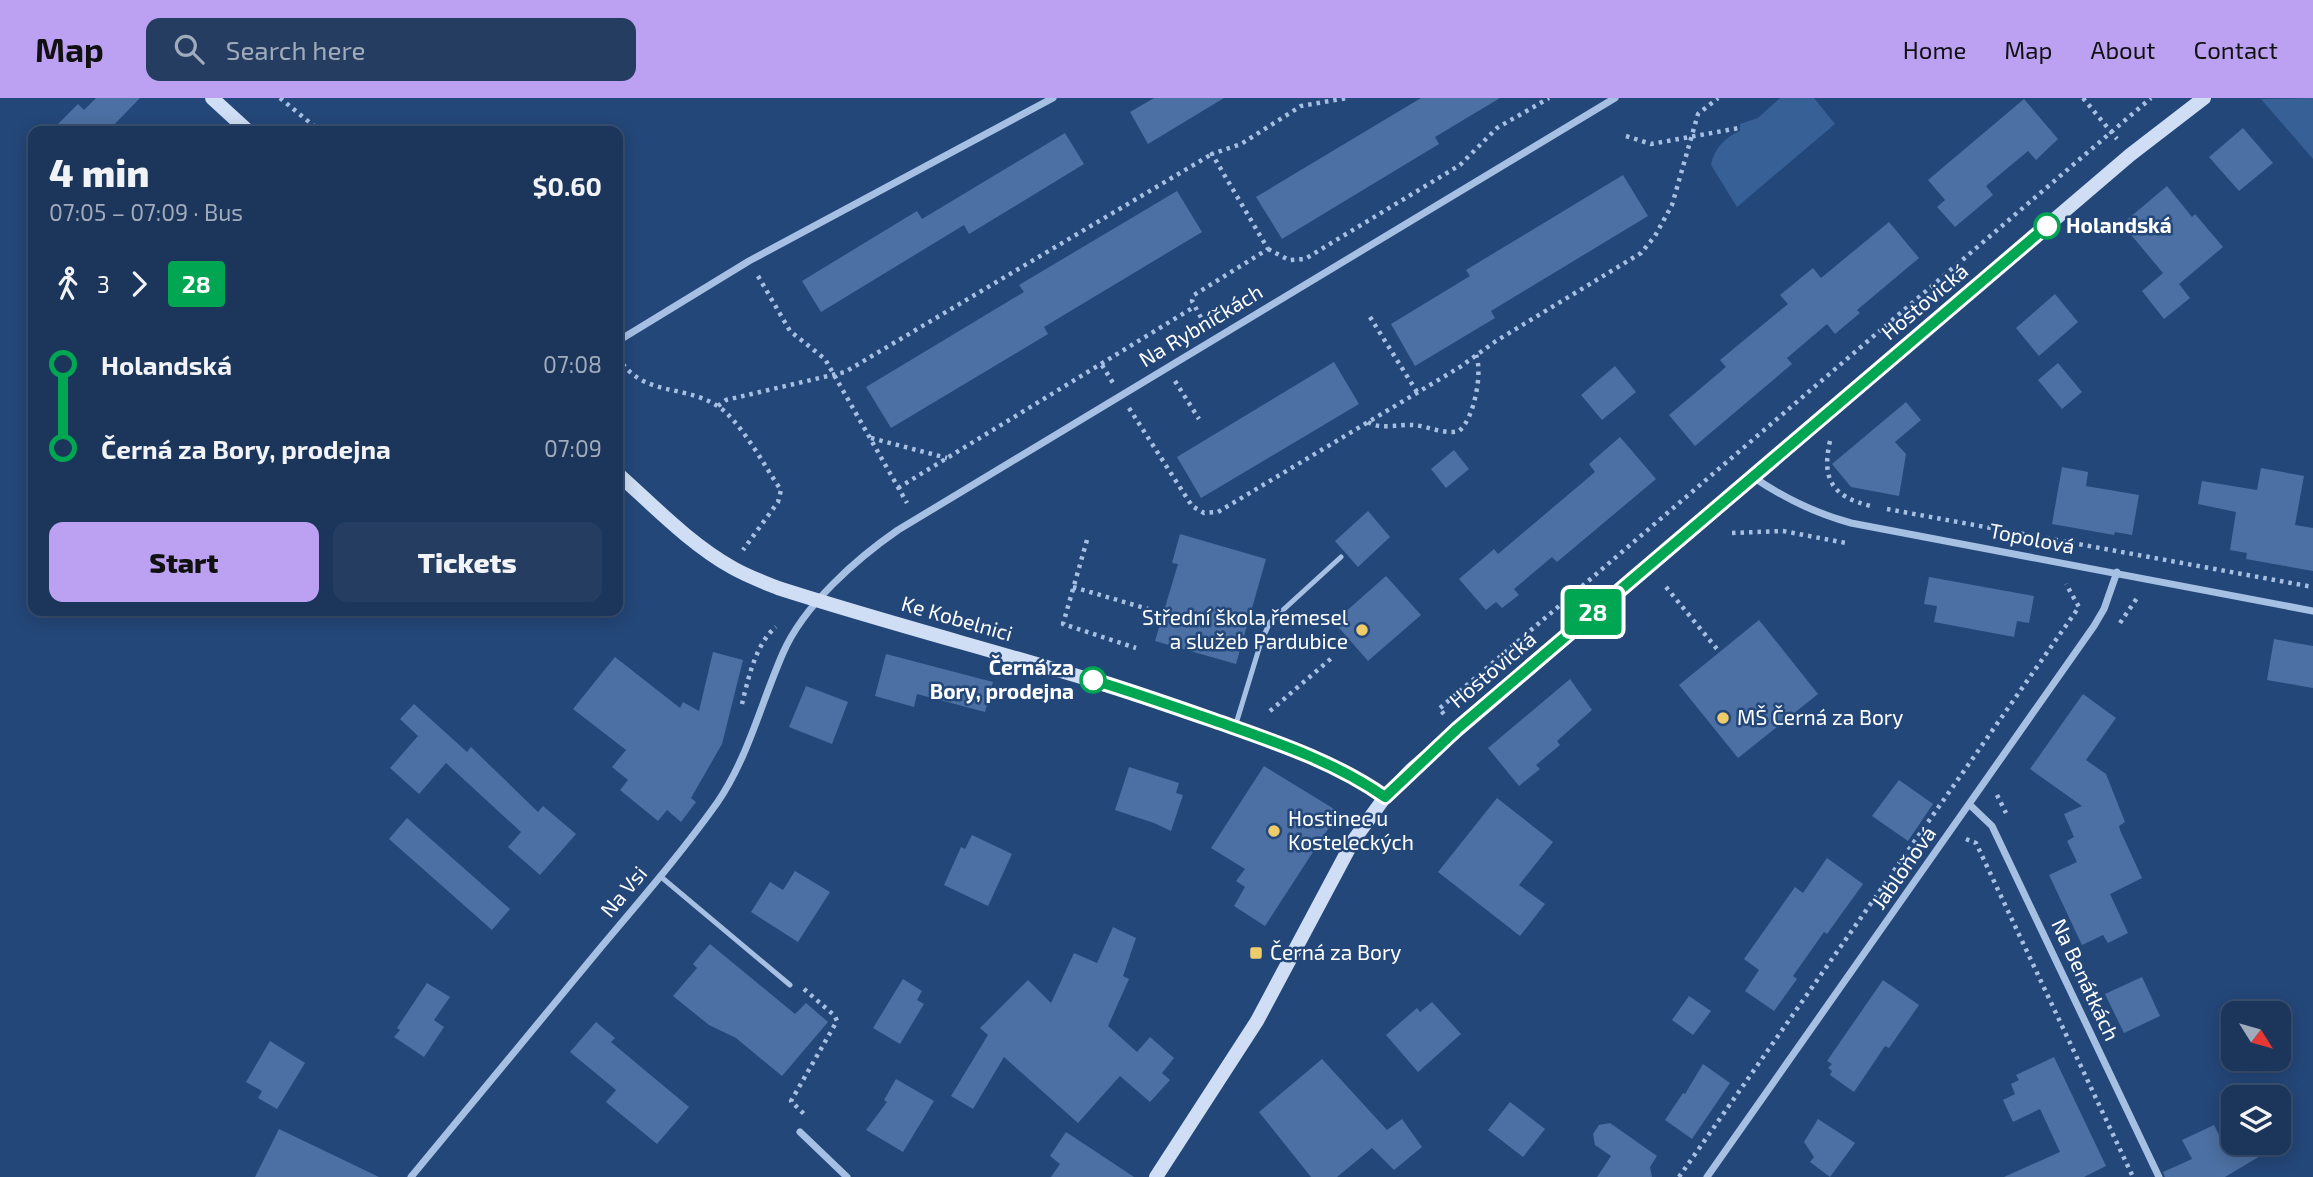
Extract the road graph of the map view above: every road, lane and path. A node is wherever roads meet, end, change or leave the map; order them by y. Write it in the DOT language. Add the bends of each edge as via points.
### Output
graph roads {
  1 [pos="212,98"];
  2 [pos="280,98"];
  3 [pos="1053,98"];
  4 [pos="1347,98"];
  5 [pos="1549,98"];
  6 [pos="1615,98"];
  7 [pos="1718,98"];
  8 [pos="2083,98"];
  9 [pos="2151,98"];
  10 [pos="2188,98"];
  11 [pos="2204,98"];
  12 [pos="243,126"];
  13 [pos="314,126"];
  14 [pos="1738,128"];
  15 [pos="2111,131"];
  16 [pos="1626,136"];
  17 [pos="1691,136"];
  18 [pos="1212,154"];
  19 [pos="2130,155"];
  20 [pos="1268,249"];
  21 [pos="749,261"];
  22 [pos="1194,307"];
  23 [pos="1370,317"];
  24 [pos="623,338"];
  25 [pos="1214,340"];
  26 [pos="1476,355"];
  27 [pos="623,363"];
  28 [pos="1167,368"];
  29 [pos="834,375"];
  30 [pos="1418,392"];
  31 [pos="718,406"];
  32 [pos="1199,419"];
  33 [pos="1368,422"];
  34 [pos="870,438"];
  35 [pos="1830,442"];
  36 [pos="1154,446"];
  37 [pos="948,458"];
  38 [pos="1753,477"];
  39 [pos="623,479"];
  40 [pos="898,488"];
  41 [pos="916,519"];
  42 [pos="1087,540"];
  43 [pos="1341,557"];
  44 [pos="731,567"];
  45 [pos="2117,572"];
  46 [pos="2066,584"];
  47 [pos="1073,587"];
  48 [pos="1666,587"];
  49 [pos="2313,587"];
  50 [pos="819,601"];
  51 [pos="1148,609"];
  52 [pos="2313,611"];
  53 [pos="776,626"];
  54 [pos="1136,648"];
  55 [pos="1717,649"];
  56 [pos="1334,656"];
  57 [pos="740,709"];
  58 [pos="1270,711"];
  59 [pos="1234,727"];
  60 [pos="1457,729"];
  61 [pos="1385,797"];
  62 [pos="1970,805"];
  63 [pos="1966,839"];
  64 [pos="660,876"];
  65 [pos="790,985"];
  66 [pos="810,1121"];
  67 [pos="800,1132"];
  68 [pos="411,1177"];
  69 [pos="847,1177"];
  70 [pos="1156,1177"];
  71 [pos="1679,1177"];
  72 [pos="1707,1177"];
  73 [pos="2133,1177"];
  74 [pos="2159,1177"];
  1 -- 12 [label="main road"];
  2 -- 13 [label="path"];
  3 -- 21 [label="street"];
  4 -- 18 [label="path" via="1301,107 1241,144"];
  5 -- 20 [label="path" via="1497,128 1460,165 1305,259 1289,260"];
  6 -- 25 [label="street, Na Rybníčkách"];
  7 -- 17 [label="path" via="1698,114"];
  8 -- 15 [label="path"];
  9 -- 15 [label="path"];
  10 -- 19 [label="main road, Hostovická"];
  11 -- 19 [label="main road, Hostovická"];
  14 -- 17 [label="path"];
  15 -- 19 [label="path"];
  15 -- 60 [label="path" via="1439,709"];
  16 -- 17 [label="path" via="1651,144"];
  17 -- 26 [label="path" via="1672,205 1641,253"];
  18 -- 20 [label="path"];
  18 -- 29 [label="path"];
  19 -- 38 [label="main road, Hostovická"];
  20 -- 22 [label="path" via="1201,289 1194,295"];
  21 -- 24 [label="street"];
  21 -- 29 [label="path" via="790,331 821,355"];
  22 -- 25 [label="path"];
  22 -- 37 [label="path"];
  23 -- 30 [label="path"];
  25 -- 28 [label="street, Na Rybníčkách"];
  26 -- 30 [label="path"];
  26 -- 33 [label="path" via="1478,380 1469,418 1459,431"];
  27 -- 31 [label="path" via="644,383"];
  28 -- 32 [label="path"];
  28 -- 41 [label="street, Na Rybníčkách"];
  29 -- 31 [label="path" via="726,400"];
  29 -- 34 [label="path"];
  30 -- 33 [label="path"];
  31 -- 44 [label="path" via="732,418 781,490 778,502"];
  33 -- 36 [label="path" via="1211,513 1192,506"];
  34 -- 37 [label="path"];
  34 -- 40 [label="path"];
  35 -- 49 [label="path" via="1826,459 1832,485 1855,502"];
  37 -- 40 [label="path"];
  38 -- 45 [label="street, Topolová" via="1828,517"];
  38 -- 60 [label="main road, Hostovická"];
  39 -- 44 [label="main road, Ke Kobelnici" via="683,533"];
  40 -- 41 [label="path"];
  41 -- 50 [label="street, Na Rybníčkách" via="878,544"];
  42 -- 47 [label="path"];
  43 -- 59 [label="lane" via="1270,622"];
  44 -- 50 [label="main road, Ke Kobelnici"];
  45 -- 52 [label="street, Topolová"];
  45 -- 62 [label="street, Jabloňová" via="2094,626"];
  46 -- 71 [label="path" via="2080,607"];
  47 -- 51 [label="path"];
  47 -- 54 [label="path" via="1063,624"];
  48 -- 55 [label="path"];
  50 -- 59 [label="main road, Ke Kobelnici" via="1142,695"];
  50 -- 64 [label="street, Na Vsi" via="783,653 739,763 718,801"];
  53 -- 57 [label="path" via="766,635"];
  56 -- 58 [label="path"];
  59 -- 61 [label="main road, Ke Kobelnici" via="1347,772"];
  60 -- 61 [label="main road, Hostovická"];
  61 -- 70 [label="main road, Hostovická" via="1338,866 1257,1021"];
  62 -- 72 [label="street, Jabloňová"];
  62 -- 74 [label="street, Na Benátkách" via="1992,826"];
  63 -- 73 [label="path" via="1976,843"];
  64 -- 65 [label="lane"];
  64 -- 68 [label="street, Na Vsi"];
  65 -- 66 [label="path" via="800,985 837,1021 791,1101"];
  67 -- 69 [label="street"];
}
